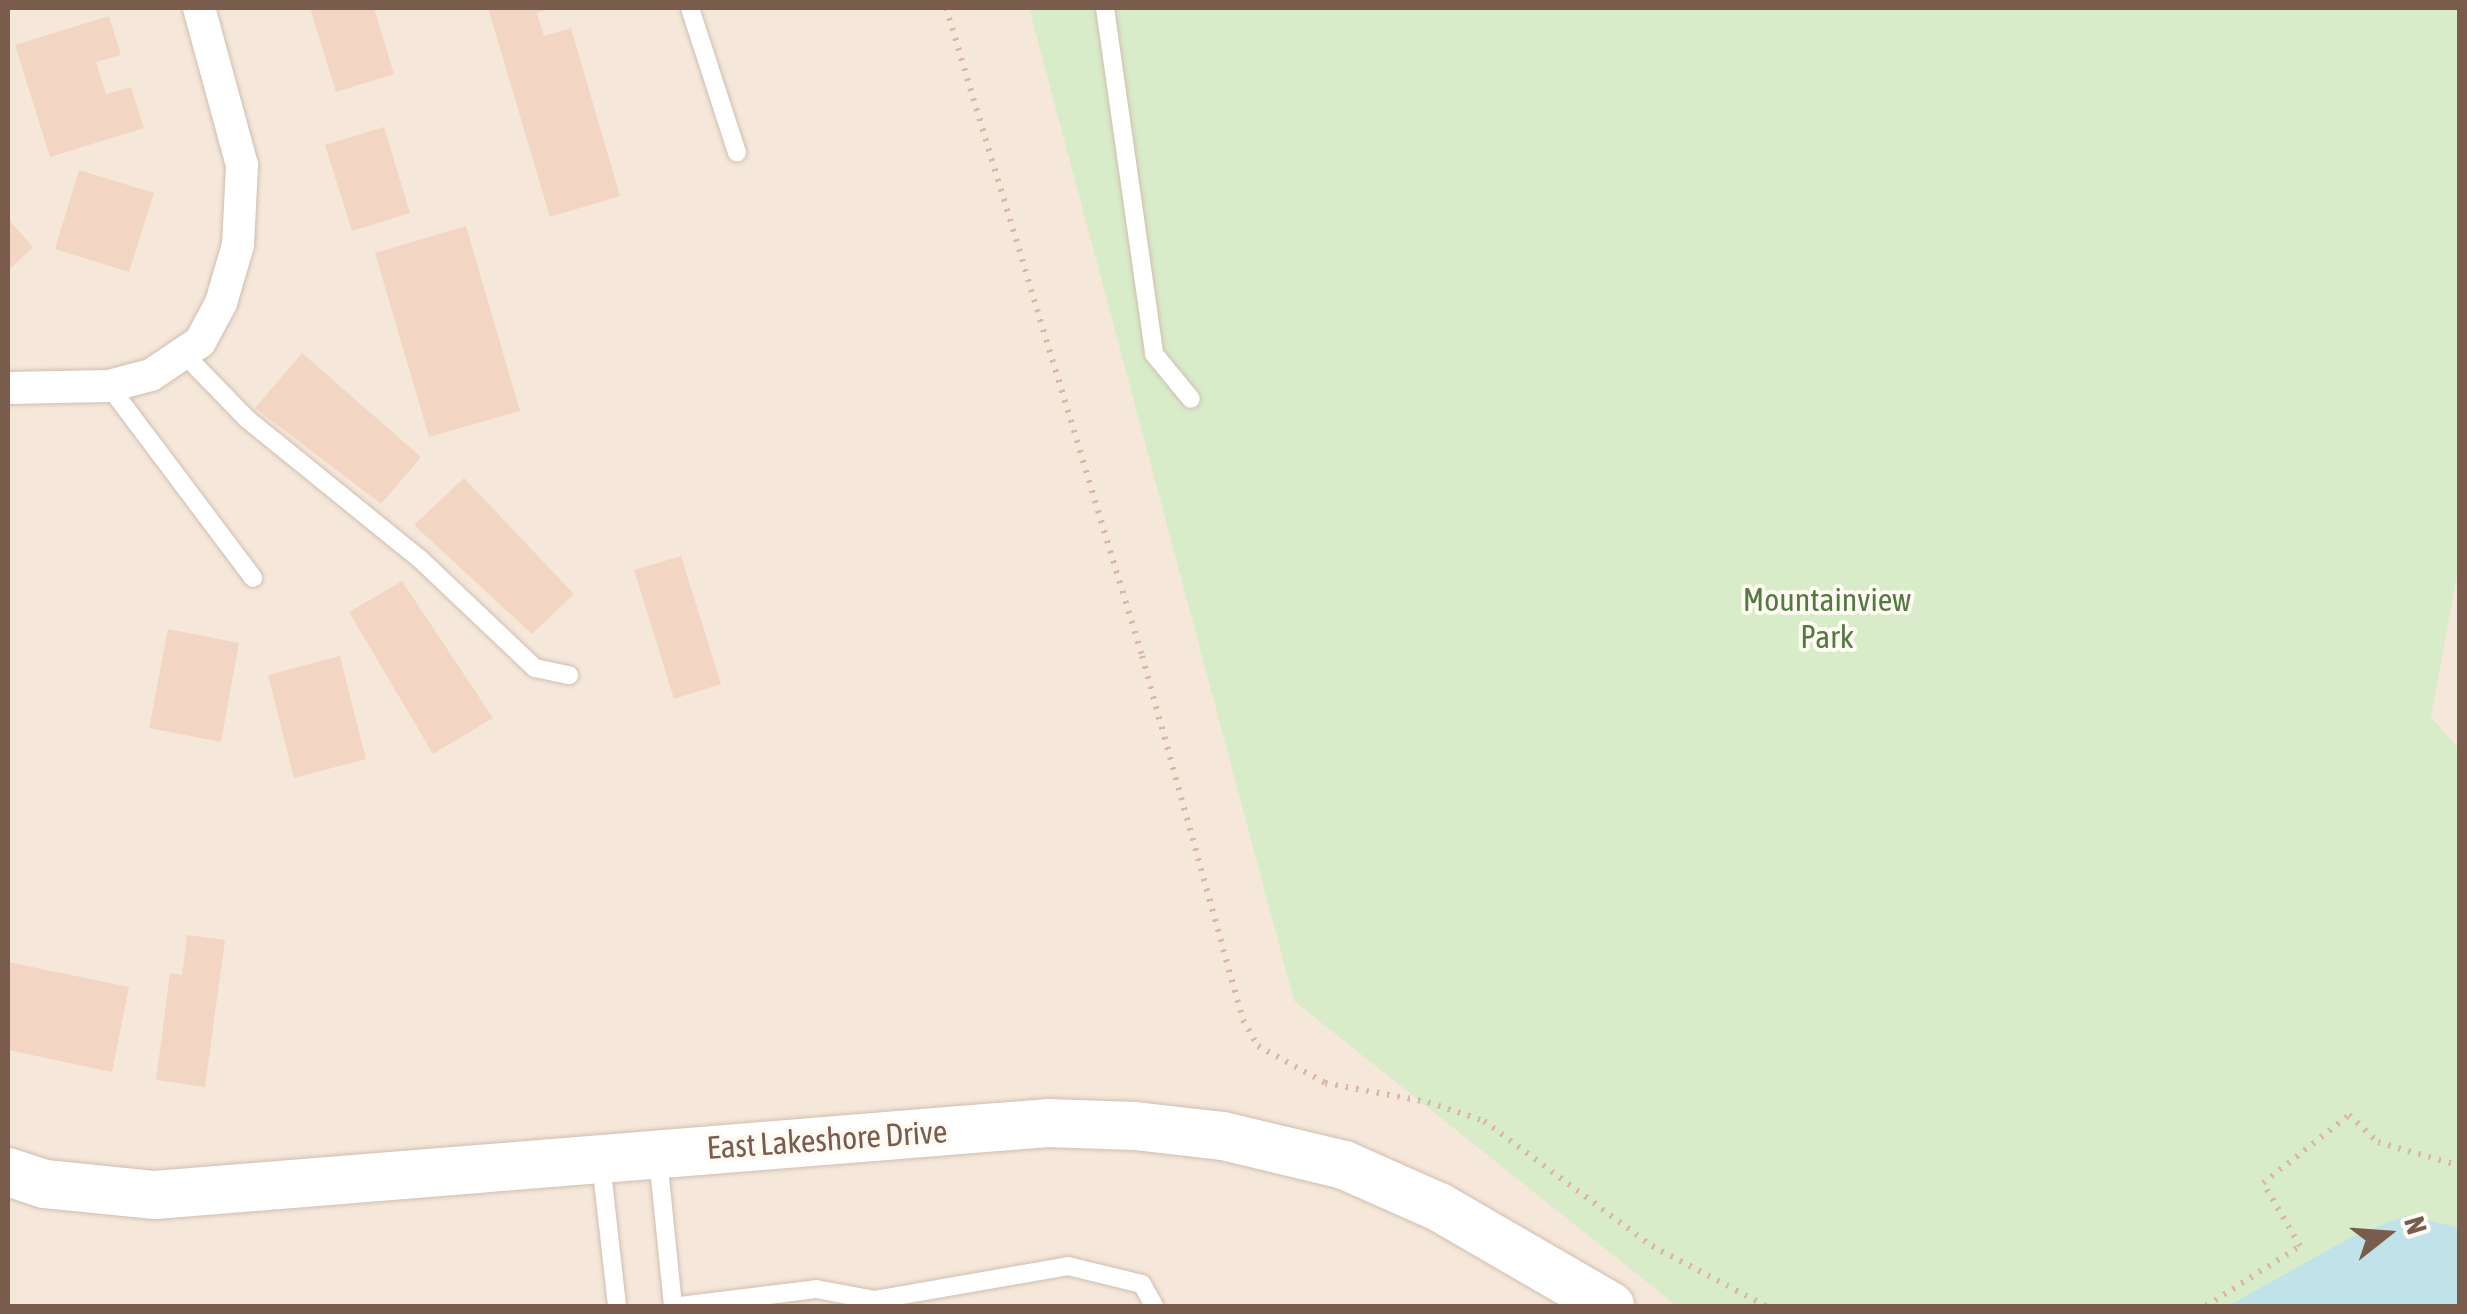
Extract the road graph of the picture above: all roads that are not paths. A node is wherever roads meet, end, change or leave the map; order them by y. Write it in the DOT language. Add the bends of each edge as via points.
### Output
graph roads {
  1 [pos="198,8"];
  2 [pos="690,8"];
  3 [pos="1105,8"];
  4 [pos="737,152"];
  5 [pos="184,354"];
  6 [pos="109,386"];
  7 [pos="8,388"];
  8 [pos="1190,399"];
  9 [pos="253,578"];
  10 [pos="569,676"];
  11 [pos="658,1154"];
  12 [pos="601,1158"];
  13 [pos="8,1172"];
  14 [pos="875,1303"];
  15 [pos="617,1306"];
  16 [pos="676,1306"];
  17 [pos="1154,1306"];
  18 [pos="1610,1306"];
  1 -- 5 [label="street" via="242,166 238,245 221,303 200,342"];
  2 -- 4 [label="lane"];
  3 -- 8 [label="lane" via="1154,354"];
  5 -- 6 [label="street" via="151,375"];
  5 -- 10 [label="lane" via="246,420 421,560 535,668"];
  6 -- 7 [label="street"];
  6 -- 9 [label="lane"];
  11 -- 12 [label="main road, East Lakeshore Drive"];
  11 -- 16 [label="lane"];
  11 -- 18 [label="main road, East Lakeshore Drive" via="1047,1123 1223,1136 1344,1165 1440,1206"];
  12 -- 13 [label="main road, East Lakeshore Drive" via="156,1195 46,1184"];
  12 -- 15 [label="lane"];
  14 -- 16 [label="lane" via="816,1289"];
  14 -- 17 [label="lane" via="1068,1266 1142,1284"];
}
